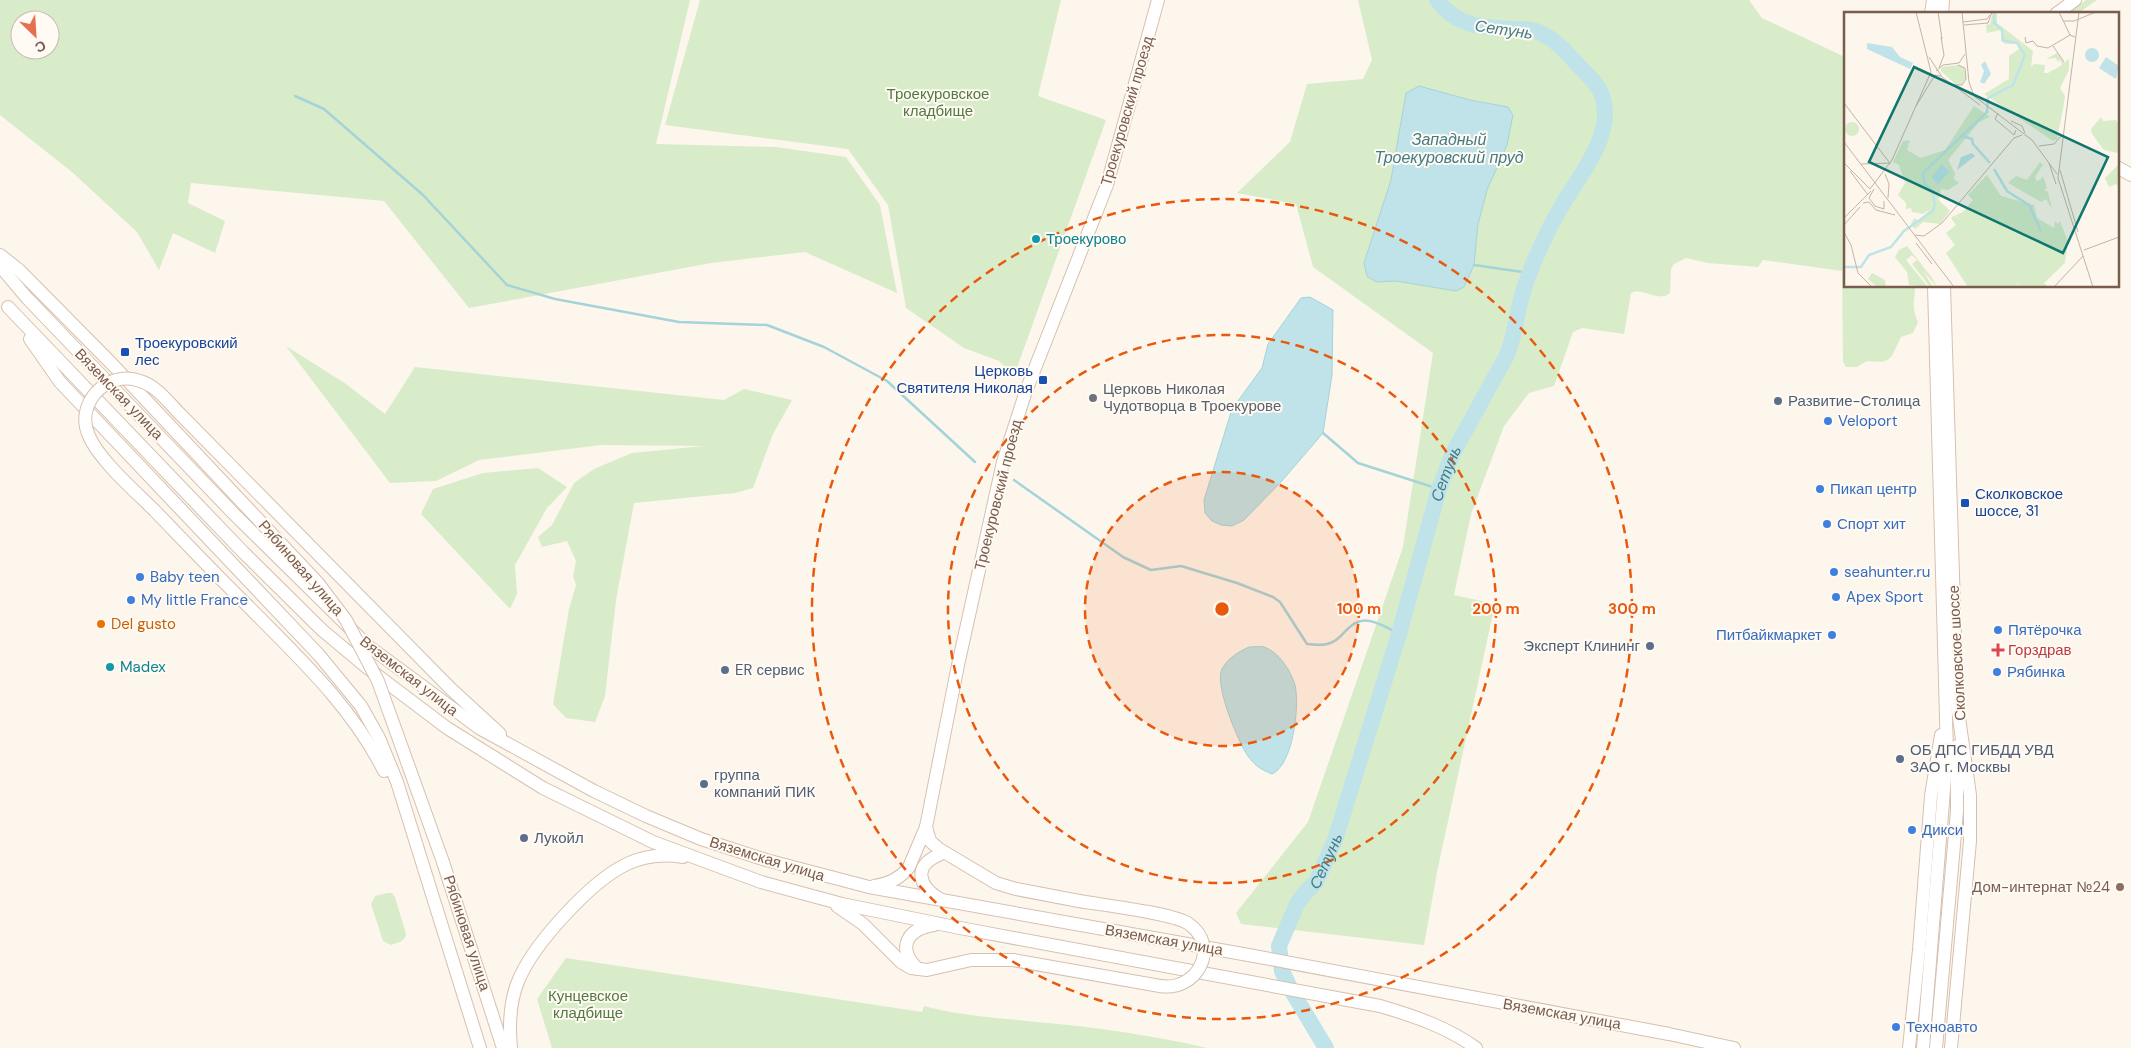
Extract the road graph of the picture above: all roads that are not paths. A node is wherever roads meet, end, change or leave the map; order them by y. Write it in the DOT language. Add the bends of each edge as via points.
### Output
graph roads {
  1 [pos="1158,0"];
  2 [pos="2075,0"];
  3 [pos="2059,12"];
  4 [pos="2118,168"];
  5 [pos="2131,175"];
  6 [pos="0,255"];
  7 [pos="0,266"];
  8 [pos="1934,288"];
  9 [pos="1944,288"];
  10 [pos="4,303"];
  11 [pos="1946,680"];
  12 [pos="1957,704"];
  13 [pos="521,752"];
  14 [pos="930,808"];
  15 [pos="406,814"];
  16 [pos="926,827"];
  17 [pos="948,856"];
  18 [pos="705,860"];
  19 [pos="922,860"];
  20 [pos="905,872"];
  21 [pos="921,877"];
  22 [pos="869,887"];
  23 [pos="824,899"];
  24 [pos="944,902"];
  25 [pos="940,924"];
  26 [pos="1940,930"];
  27 [pos="920,970"];
  28 [pos="480,1048"];
  29 [pos="503,1048"];
  30 [pos="511,1048"];
  31 [pos="1476,1048"];
  32 [pos="1734,1048"];
  33 [pos="1909,1048"];
  34 [pos="1923,1048"];
  35 [pos="1936,1048"];
  36 [pos="1951,1048"];
  1 -- 14 [label="main road, Троекуровский проезд" via="1107,185 1026,391 1003,462"];
  2 -- 3 [label="main road"];
  4 -- 5 [label="main road"];
  6 -- 29 [label="main road, Рябиновая улица, bridge" via="19,270 112,364 318,583 346,620 378,681 443,862"];
  7 -- 13 [label="main road, Вяземская улица" via="234,514 348,628 436,698"];
  8 -- 11 [label="main road, Сколковское шоссе"];
  9 -- 12 [label="main road, Сколковское шоссе"];
  10 -- 15 [label="main road, Рябиновая улица" via="60,382 343,682 379,738"];
  10 -- 18 [label="main road, Вяземская улица" via="293,602 365,666 447,728 543,788 653,842"];
  11 -- 26 [label="main road" via="1947,753"];
  11 -- 33 [label="main road" via="1931,796"];
  12 -- 26 [label="main road" via="1957,811"];
  12 -- 36 [label="main road, Сколковское шоссе" via="1970,795 1970,842"];
  13 -- 15 [label="main road, bridge" via="451,689 151,386 131,378 117,379 98,389 89,401 85,415 86,429 96,449 338,700 373,748"];
  13 -- 22 [label="main road, Вяземская улица" via="637,812 701,839"];
  14 -- 16 [label="main road, Троекуровский проезд"];
  14 -- 17 [label="main road" via="934,832"];
  15 -- 28 [label="main road, Рябиновая улица"];
  16 -- 17 [label="main road" via="930,841"];
  16 -- 19 [label="main road"];
  16 -- 20 [label="main road, Троекуровский проезд"];
  17 -- 19 [label="main road"];
  17 -- 21 [label="main road" via="924,866"];
  17 -- 27 [label="main road, bridge" via="996,883 1016,889 1177,919 1193,928 1200,938 1202,961 1197,972 1184,984 1172,987 1013,960 971,960"];
  18 -- 23 [label="main road, Вяземская улица" via="761,882"];
  18 -- 30 [label="main road" via="647,857 627,864 591,889 542,941 528,961 517,984 511,1016"];
  19 -- 20 [label="main road"];
  19 -- 21 [label="main road"];
  20 -- 22 [label="main road" via="891,882"];
  21 -- 24 [label="main road" via="924,887"];
  22 -- 24 [label="main road, Вяземская улица"];
  23 -- 25 [label="main road, Вяземская улица"];
  23 -- 27 [label="main road" via="863,924 901,962"];
  24 -- 32 [label="main road, Вяземская улица" via="1254,956"];
  25 -- 27 [label="main road" via="922,927 908,937 907,954"];
  25 -- 31 [label="main road, Вяземская улица" via="1380,1006 1420,1018"];
  26 -- 34 [label="main road"];
  26 -- 35 [label="main road"];
}
